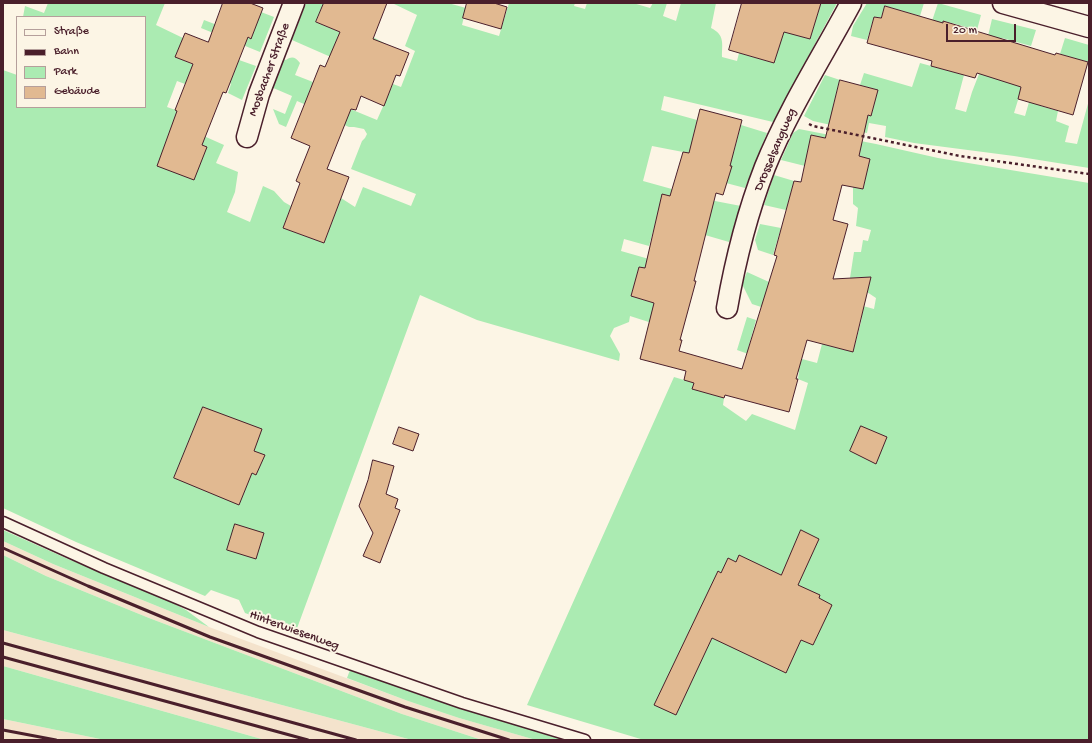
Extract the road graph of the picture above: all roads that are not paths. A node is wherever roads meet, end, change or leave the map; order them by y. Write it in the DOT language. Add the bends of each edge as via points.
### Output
graph roads {
  1 [pos="294,3"];
  2 [pos="851,3"];
  3 [pos="1003,3"];
  4 [pos="1089,27"];
  5 [pos="247,137"];
  6 [pos="727,308"];
  7 [pos="3,522"];
  8 [pos="585,740"];
  1 -- 5 [label="street, Mosbacher Straße" via="259,94"];
  2 -- 6 [label="street, Drosselsangweg" via="790,114 765,168 732,281"];
  3 -- 4 [label="street"];
  7 -- 8 [label="lane, Hinterwiesenweg" via="104,568 258,632 462,703"];
}
